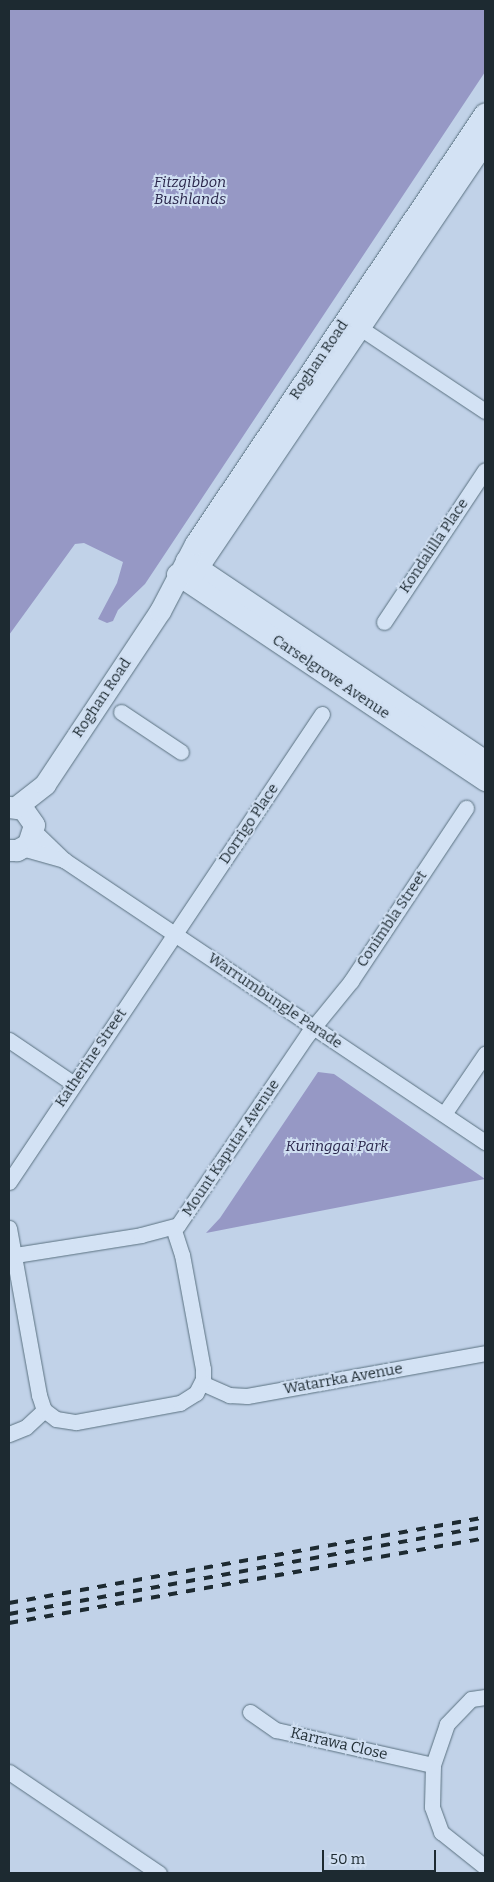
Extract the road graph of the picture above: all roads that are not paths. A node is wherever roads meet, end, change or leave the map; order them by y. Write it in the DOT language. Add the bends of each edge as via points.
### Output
graph roads {
  1 [pos="485,113"];
  2 [pos="485,141"];
  3 [pos="353,323"];
  4 [pos="485,411"];
  5 [pos="485,470"];
  6 [pos="187,571"];
  7 [pos="384,622"];
  8 [pos="121,712"];
  9 [pos="322,714"];
  10 [pos="181,752"];
  11 [pos="484,772"];
  12 [pos="466,808"];
  13 [pos="23,816"];
  14 [pos="13,851"];
  15 [pos="64,860"];
  16 [pos="175,934"];
  17 [pos="314,1027"];
  18 [pos="9,1040"];
  19 [pos="485,1054"];
  20 [pos="74,1084"];
  21 [pos="444,1114"];
  22 [pos="485,1142"];
  23 [pos="9,1182"];
  24 [pos="9,1228"];
  25 [pos="173,1228"];
  26 [pos="11,1256"];
  27 [pos="485,1353"];
  28 [pos="202,1383"];
  29 [pos="44,1410"];
  30 [pos="9,1434"];
  31 [pos="485,1697"];
  32 [pos="250,1712"];
  33 [pos="433,1765"];
  34 [pos="9,1772"];
  35 [pos="485,1867"];
  36 [pos="159,1873"];
  1 -- 3 [label="main road, Roghan Road"];
  2 -- 3 [label="main road, Roghan Road"];
  3 -- 4 [label="street"];
  3 -- 6 [label="main road, Roghan Road"];
  5 -- 7 [label="street, Kondalilla Place"];
  6 -- 11 [label="main road, Carselgrove Avenue"];
  6 -- 13 [label="main road, Roghan Road"];
  8 -- 10 [label="street"];
  9 -- 16 [label="street, Dorrigo Place"];
  12 -- 17 [label="street, Conimbla Street" via="351,981"];
  13 -- 14 [label="main road, Roghan Road"];
  13 -- 15 [label="street, Warrumbungle Parade"];
  14 -- 15 [label="street, Warrumbungle Parade"];
  15 -- 16 [label="street, Warrumbungle Parade"];
  16 -- 17 [label="street, Warrumbungle Parade"];
  16 -- 20 [label="street, Katherine Street"];
  17 -- 21 [label="street, Warrumbungle Parade"];
  17 -- 25 [label="street, Mount Kaputar Avenue" via="189,1211"];
  18 -- 20 [label="street"];
  19 -- 21 [label="street"];
  20 -- 23 [label="street, Katherine Street"];
  21 -- 22 [label="street, Warrumbungle Parade"];
  24 -- 26 [label="street"];
  25 -- 26 [label="street, Mount Kaputar Avenue"];
  25 -- 28 [label="street" via="182,1256 203,1369"];
  26 -- 29 [label="street"];
  27 -- 28 [label="street, Watarrka Avenue" via="247,1396 229,1395"];
  28 -- 29 [label="street" via="191,1398 180,1403 76,1422 56,1419"];
  29 -- 30 [label="street" via="26,1427"];
  31 -- 33 [label="street" via="471,1699 447,1724"];
  32 -- 33 [label="street, Karrawa Close" via="276,1730"];
  33 -- 35 [label="street" via="432,1806 441,1832"];
  34 -- 36 [label="street"];
}
